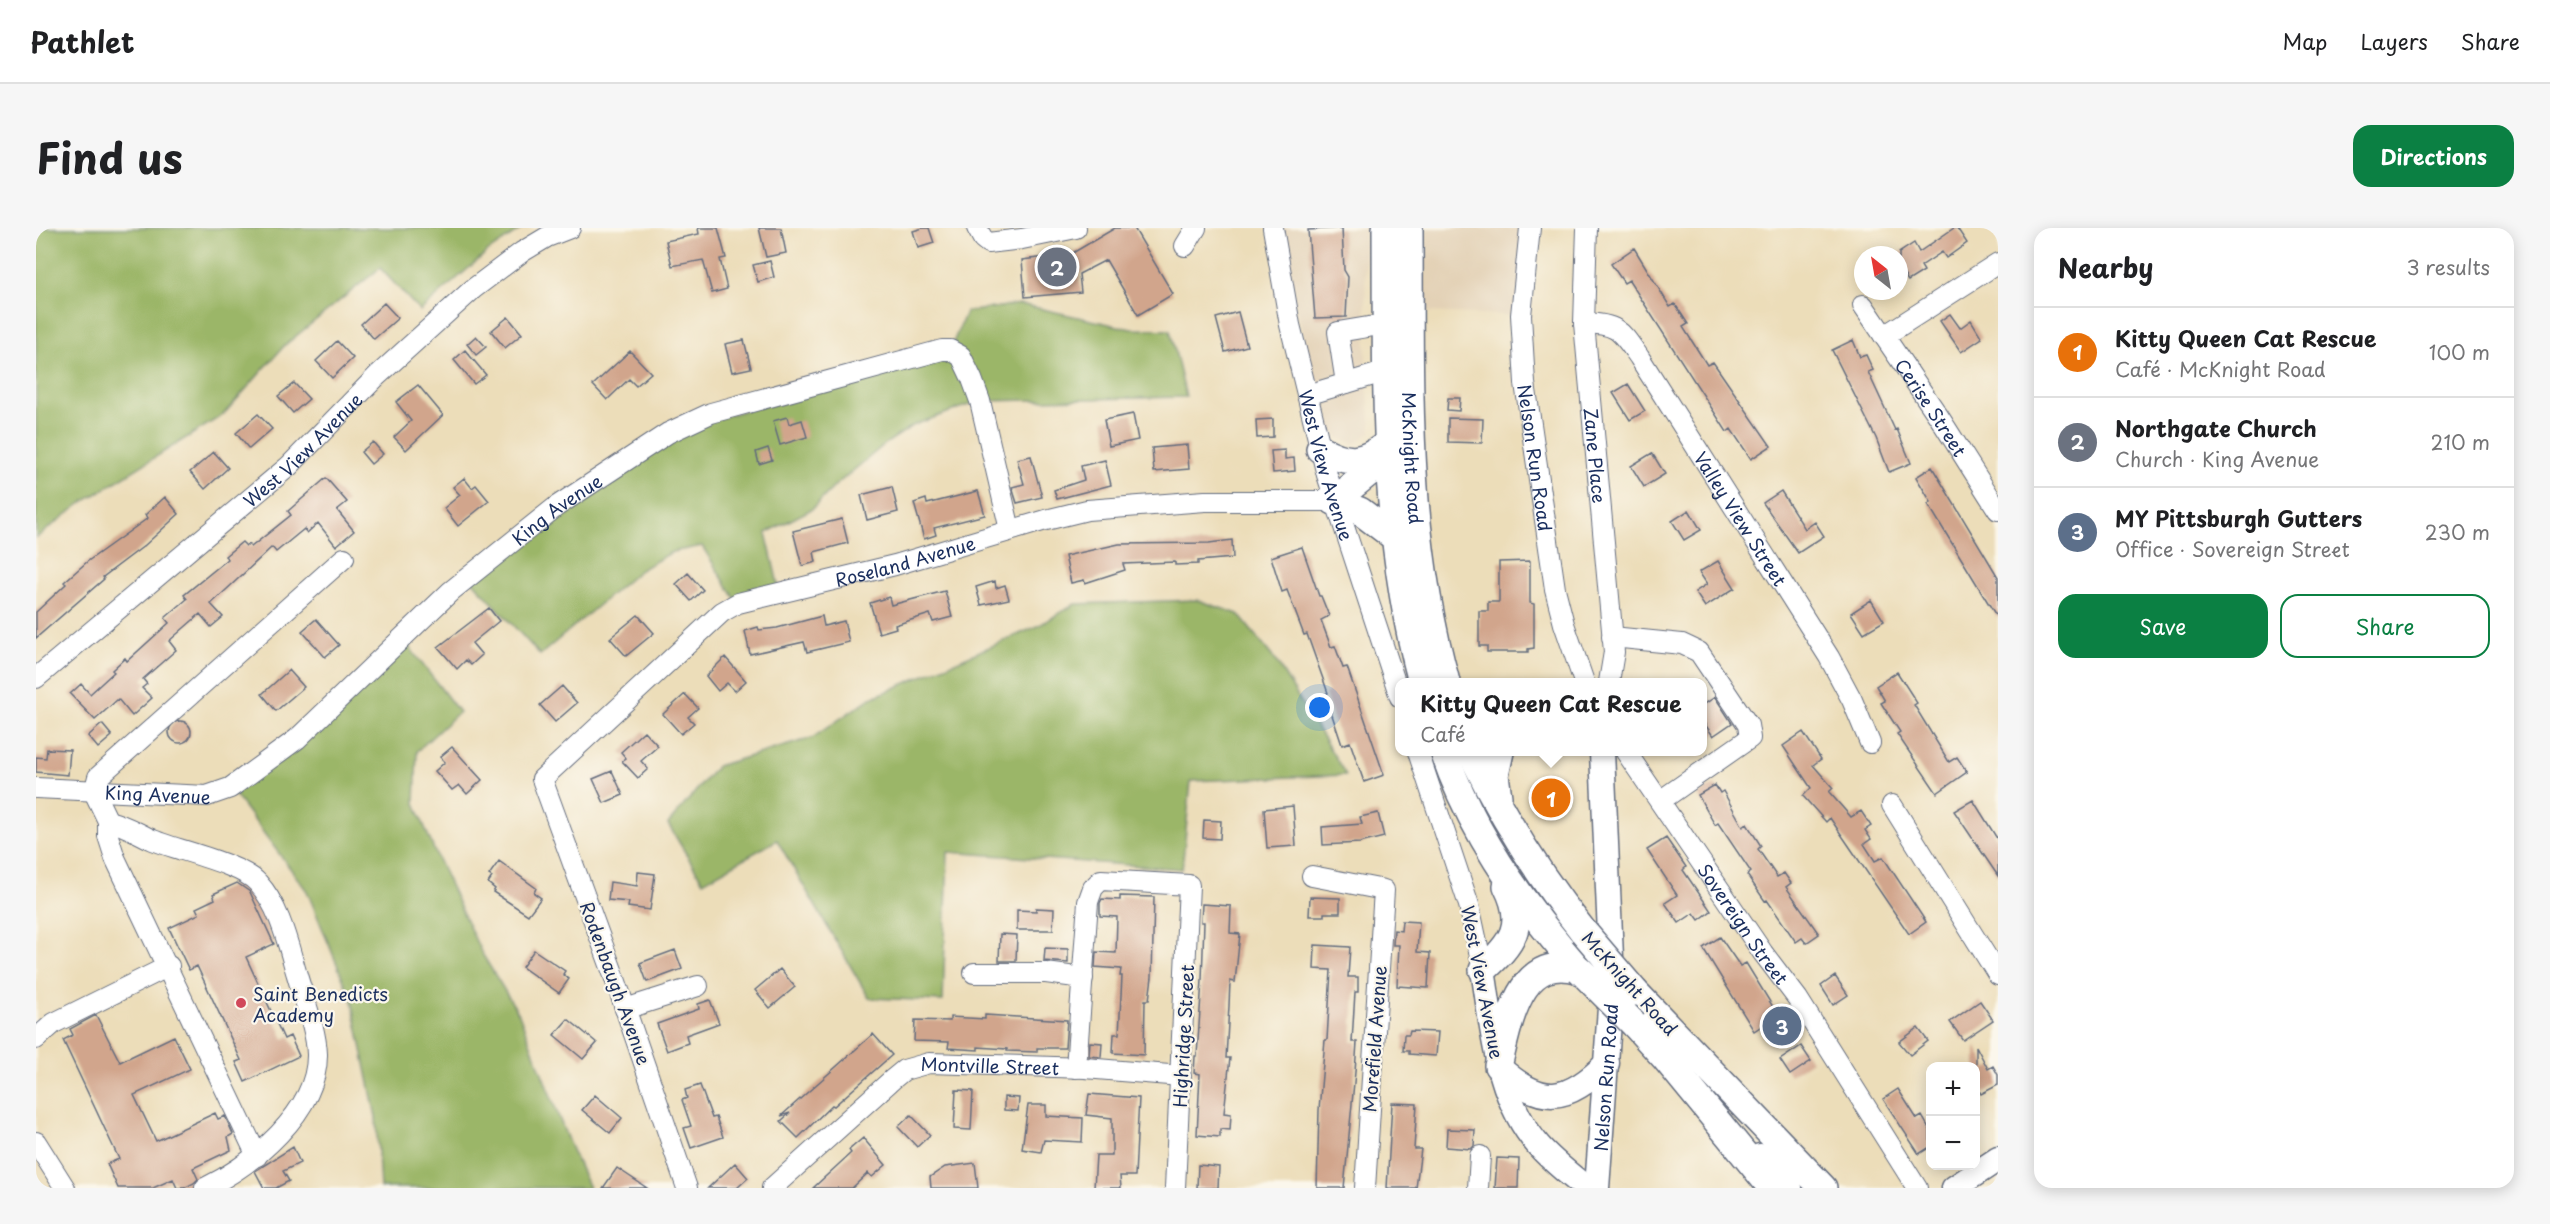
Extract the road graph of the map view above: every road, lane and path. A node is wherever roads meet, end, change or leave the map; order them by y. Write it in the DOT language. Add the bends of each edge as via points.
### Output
graph roads {
  1 [pos="570,228"];
  2 [pos="1076,228"];
  3 [pos="1196,228"];
  4 [pos="1273,228"];
  5 [pos="1386,228"];
  6 [pos="1409,228"];
  7 [pos="1530,228"];
  8 [pos="1587,228"];
  9 [pos="980,233"];
  10 [pos="1185,246"];
  11 [pos="1998,263"];
  12 [pos="1863,305"];
  13 [pos="1584,323"];
  14 [pos="1386,324"];
  15 [pos="1884,336"];
  16 [pos="1387,371"];
  17 [pos="1346,383"];
  18 [pos="1307,395"];
  19 [pos="1387,444"];
  20 [pos="1320,449"];
  21 [pos="1334,501"];
  22 [pos="1998,510"];
  23 [pos="1010,530"];
  24 [pos="1393,536"];
  25 [pos="344,558"];
  26 [pos="1612,638"];
  27 [pos="36,678"];
  28 [pos="1421,678"];
  29 [pos="1445,678"];
  30 [pos="1583,678"];
  31 [pos="1610,678"];
  32 [pos="1395,682"];
  33 [pos="1870,743"];
  34 [pos="1419,756"];
  35 [pos="1446,756"];
  36 [pos="1473,756"];
  37 [pos="1499,756"];
  38 [pos="1602,756"];
  39 [pos="1629,756"];
  40 [pos="542,779"];
  41 [pos="36,788"];
  42 [pos="94,792"];
  43 [pos="1660,801"];
  44 [pos="1892,805"];
  45 [pos="1501,813"];
  46 [pos="108,821"];
  47 [pos="1495,860"];
  48 [pos="1312,876"];
  49 [pos="169,966"];
  50 [pos="1483,970"];
  51 [pos="1580,970"];
  52 [pos="974,972"];
  53 [pos="1998,975"];
  54 [pos="1083,978"];
  55 [pos="698,986"];
  56 [pos="625,1009"];
  57 [pos="36,1039"];
  58 [pos="1666,1059"];
  59 [pos="1607,1063"];
  60 [pos="1498,1066"];
  61 [pos="1076,1068"];
  62 [pos="1182,1076"];
  63 [pos="36,1142"];
  64 [pos="257,1156"];
  65 [pos="1480,1156"];
  66 [pos="1998,1159"];
  67 [pos="65,1188"];
  68 [pos="205,1188"];
  69 [pos="687,1188"];
  70 [pos="772,1188"];
  71 [pos="1175,1188"];
  72 [pos="1365,1188"];
  73 [pos="1478,1188"];
  74 [pos="1586,1188"];
  75 [pos="1597,1188"];
  76 [pos="1772,1188"];
  77 [pos="1791,1188"];
  78 [pos="1823,1188"];
  79 [pos="1917,1188"];
  80 [pos="1954,1188"];
  1 -- 27 [label="street, West View Avenue" via="522,252 473,289 377,376 290,466"];
  2 -- 9 [label="street" via="988,243"];
  3 -- 10 [label="street"];
  4 -- 18 [label="street, West View Avenue"];
  5 -- 14 [label="highway, McKnight Road"];
  6 -- 29 [label="highway, McKnight Road" via="1413,500 1424,590"];
  7 -- 30 [label="street, Nelson Run Road" via="1521,315 1525,383 1555,589"];
  8 -- 13 [label="street, Zane Place"];
  11 -- 15 [label="street"];
  12 -- 15 [label="street, Cerise Street"];
  13 -- 26 [label="street, Zane Place"];
  13 -- 33 [label="street, Valley View Street" via="1608,324 1622,334 1639,357 1829,657"];
  14 -- 16 [label="highway, McKnight Road"];
  14 -- 17 [label="street" via="1338,332"];
  15 -- 22 [label="street, Cerise Street"];
  16 -- 17 [label="street"];
  16 -- 19 [label="highway, McKnight Road"];
  17 -- 18 [label="street"];
  18 -- 20 [label="street, West View Avenue"];
  19 -- 20 [label="highway" via="1357,460 1335,457"];
  19 -- 21 [label="highway" via="1372,470"];
  19 -- 24 [label="highway, McKnight Road"];
  20 -- 21 [label="street, West View Avenue"];
  21 -- 23 [label="street, Roseland Avenue" via="1205,501 1107,507"];
  21 -- 24 [label="highway" via="1377,521"];
  21 -- 32 [label="street, West View Avenue"];
  23 -- 40 [label="street, Roseland Avenue" via="895,565 729,607"];
  23 -- 42 [label="street, King Avenue" via="980,401 965,363 956,352 942,350 754,400 711,413 668,433 557,506 451,591 297,739 230,788 207,796"];
  24 -- 28 [label="highway, McKnight Road"];
  25 -- 42 [label="street" via="98,777"];
  26 -- 31 [label="street, Zane Place"];
  26 -- 43 [label="street" via="1682,644 1699,652 1748,725 1750,738"];
  34 -- 50 [label="street, West View Avenue" via="1469,905"];
  35 -- 47 [label="highway, McKnight Road"];
  36 -- 45 [label="highway, McKnight Road"];
  37 -- 45 [label="highway" via="1495,776"];
  38 -- 59 [label="main road, Nelson Run Road" via="1612,980"];
  39 -- 43 [label="street, Sovereign Street"];
  40 -- 56 [label="street, Rodenbaugh Avenue"];
  41 -- 42 [label="street, King Avenue"];
  42 -- 46 [label="street"];
  43 -- 79 [label="street, Sovereign Street" via="1803,1007"];
  44 -- 53 [label="street"];
  45 -- 78 [label="highway, McKnight Road, bridge" via="1539,874 1635,992"];
  46 -- 49 [label="street" via="115,858"];
  46 -- 64 [label="street" via="243,872 258,881 270,900 287,940 315,1035 317,1056 314,1075 290,1121"];
  47 -- 50 [label="highway" via="1512,896 1516,921 1510,943"];
  47 -- 51 [label="highway, McKnight Road"];
  48 -- 72 [label="street, Morefield Avenue" via="1384,890"];
  49 -- 57 [label="street" via="54,1023"];
  49 -- 64 [label="street"];
  50 -- 60 [label="main road, West View Avenue"];
  51 -- 58 [label="highway, McKnight Road, bridge"];
  51 -- 60 [label="highway" via="1557,967 1534,977 1525,986 1514,1005"];
  52 -- 54 [label="street"];
  54 -- 61 [label="street"];
  54 -- 62 [label="street, Highridge Street" via="1088,902 1101,880 1189,885"];
  55 -- 56 [label="street"];
  56 -- 69 [label="street, Rodenbaugh Avenue"];
  58 -- 76 [label="highway"];
  58 -- 77 [label="main road, McKnight Road"];
  59 -- 60 [label="main road" via="1581,1086 1558,1095 1523,1087"];
  59 -- 75 [label="main road, Nelson Run Road"];
  60 -- 74 [label="main road, West View Avenue" via="1509,1099 1527,1130 1550,1157"];
  61 -- 62 [label="street, Montville Street"];
  61 -- 70 [label="street, Montville Street" via="929,1063 904,1070"];
  62 -- 71 [label="street, Highridge Street"];
  63 -- 67 [label="street"];
  64 -- 68 [label="street"];
  65 -- 73 [label="street"];
  66 -- 80 [label="main road"];
}
